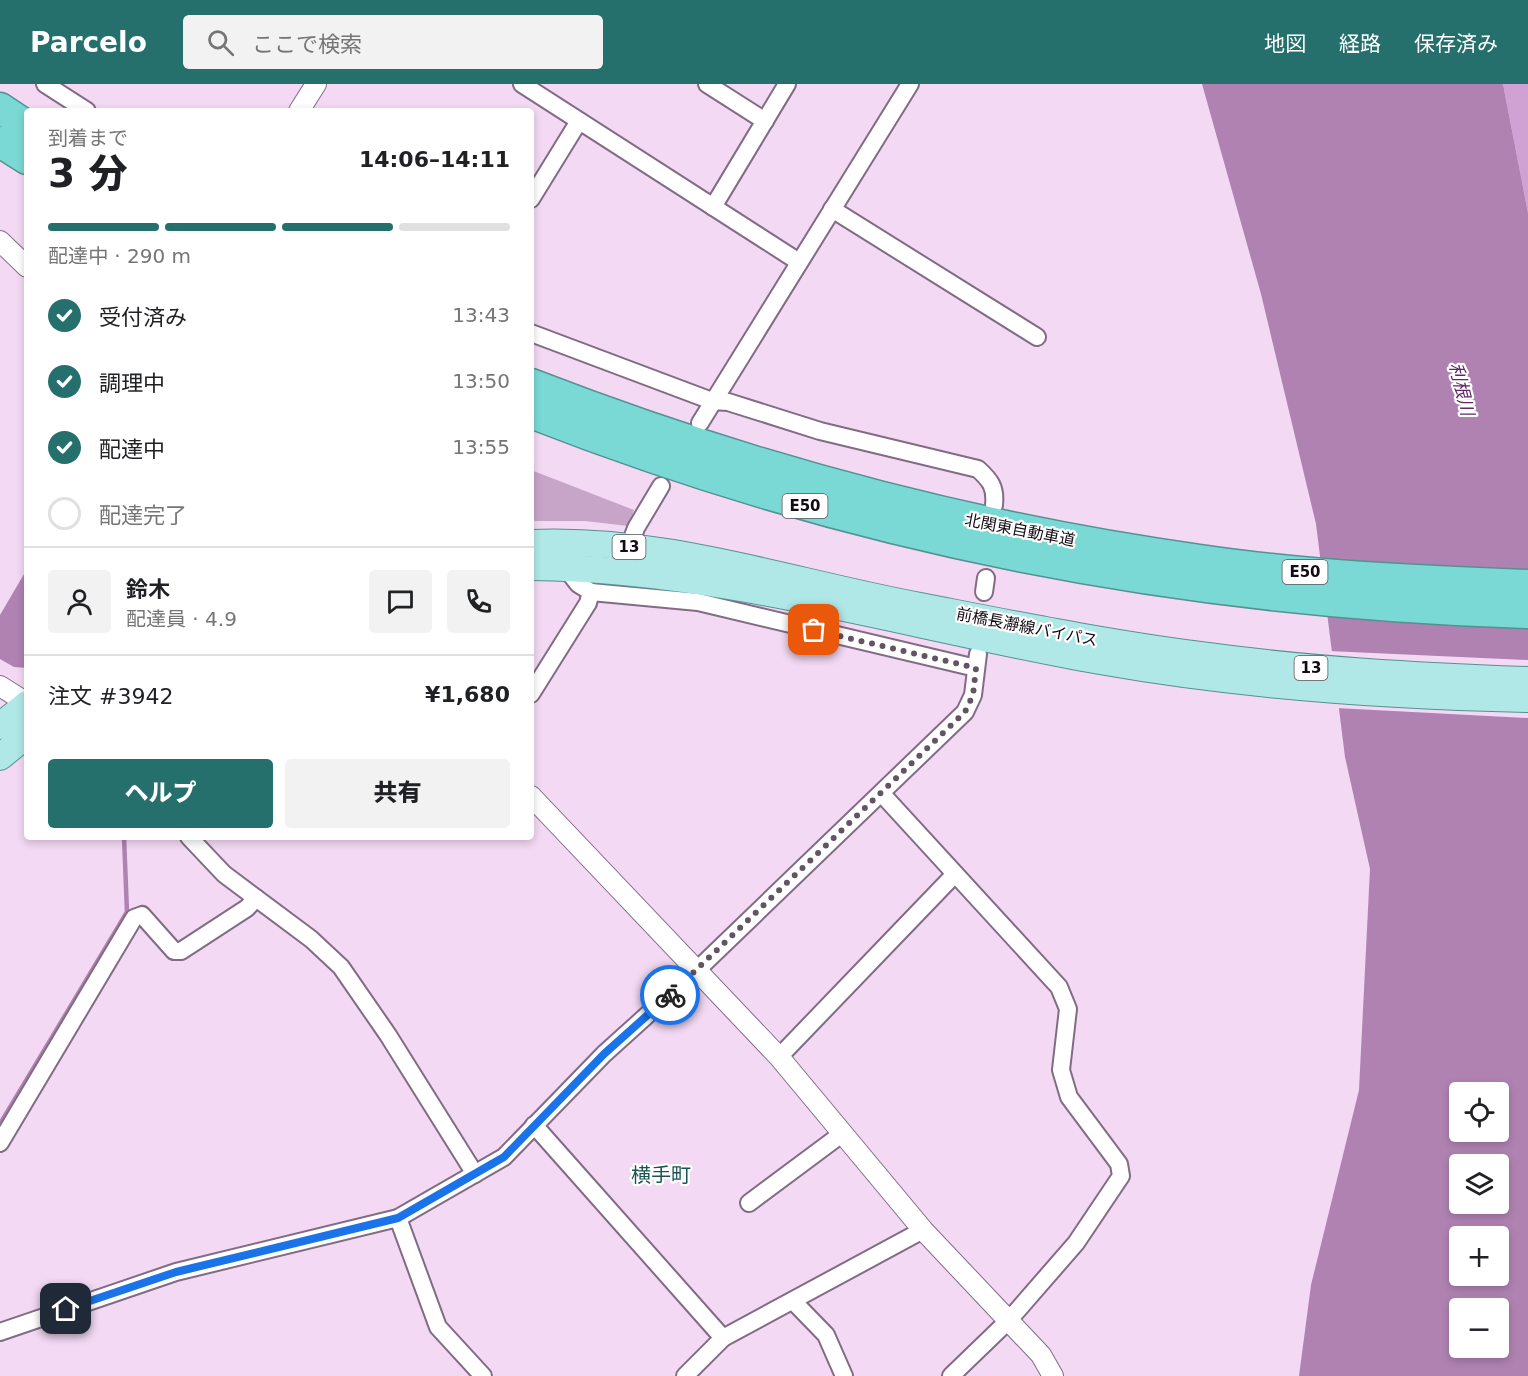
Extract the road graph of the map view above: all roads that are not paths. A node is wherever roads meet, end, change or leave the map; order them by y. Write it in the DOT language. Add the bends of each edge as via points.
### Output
graph roads {
  1 [pos="45,84"];
  2 [pos="316,84"];
  3 [pos="522,84"];
  4 [pos="707,84"];
  5 [pos="788,84"];
  6 [pos="910,84"];
  7 [pos="0,108"];
  8 [pos="82,108"];
  9 [pos="301,108"];
  10 [pos="579,121"];
  11 [pos="765,121"];
  12 [pos="24,124"];
  13 [pos="0,142"];
  14 [pos="24,157"];
  15 [pos="534,194"];
  16 [pos="713,207"];
  17 [pos="832,209"];
  18 [pos="0,226"];
  19 [pos="0,241"];
  20 [pos="24,246"];
  21 [pos="799,262"];
  22 [pos="24,264"];
  23 [pos="534,334"];
  24 [pos="1037,337"];
  25 [pos="534,385"];
  26 [pos="712,401"];
  27 [pos="534,414"];
  28 [pos="699,423"];
  29 [pos="661,486"];
  30 [pos="994,505"];
  31 [pos="534,543"];
  32 [pos="629,547"];
  33 [pos="1086,557"];
  34 [pos="534,567"];
  35 [pos="565,567"];
  36 [pos="1528,585"];
  37 [pos="591,591"];
  38 [pos="1528,613"];
  39 [pos="1098,651"];
  40 [pos="1528,680"];
  41 [pos="0,686"];
  42 [pos="534,689"];
  43 [pos="1528,699"];
  44 [pos="24,702"];
  45 [pos="24,706"];
  46 [pos="0,726"];
  47 [pos="24,737"];
  48 [pos="0,757"];
  49 [pos="882,794"];
  50 [pos="534,799"];
  51 [pos="192,840"];
  52 [pos="955,874"];
  53 [pos="256,898"];
  54 [pos="696,971"];
  55 [pos="779,1057"];
  56 [pos="534,1125"];
  57 [pos="843,1133"];
  58 [pos="0,1143"];
  59 [pos="475,1174"];
  60 [pos="749,1203"];
  61 [pos="398,1218"];
  62 [pos="924,1230"];
  63 [pos="793,1300"];
  64 [pos="1009,1320"];
  65 [pos="0,1332"];
  66 [pos="723,1338"];
  67 [pos="483,1376"];
  68 [pos="685,1376"];
  69 [pos="844,1376"];
  70 [pos="951,1376"];
  71 [pos="1053,1376"];
  1 -- 8 [label="street"];
  2 -- 9 [label="street"];
  3 -- 10 [label="street"];
  4 -- 11 [label="street"];
  5 -- 11 [label="street"];
  6 -- 17 [label="street"];
  7 -- 12 [label="highway"];
  10 -- 15 [label="street"];
  10 -- 16 [label="street"];
  11 -- 16 [label="street"];
  13 -- 14 [label="highway"];
  16 -- 21 [label="street"];
  17 -- 21 [label="street"];
  17 -- 24 [label="street"];
  18 -- 20 [label="street"];
  19 -- 22 [label="street"];
  21 -- 26 [label="street"];
  23 -- 26 [label="street"];
  25 -- 33 [label="highway, 北関東自動車道 / E50" via="615,417 796,475"];
  26 -- 28 [label="street"];
  26 -- 30 [label="street" via="978,469 992,482 996,493"];
  27 -- 33 [label="highway, 北関東自動車道 / E50" via="617,446 790,502 973,549"];
  29 -- 32 [label="street"];
  31 -- 32 [label="main road, 前橋長瀞線バイパス / 13"];
  32 -- 39 [label="main road, 前橋長瀞線バイパス / 13" via="726,562"];
  33 -- 36 [label="highway, 北関東自動車道 / E50" via="1202,561 1316,573"];
  33 -- 38 [label="highway, 北関東自動車道 / E50" via="1196,588 1422,610"];
  34 -- 35 [label="main road, 前橋長瀞線バイパス / 13"];
  35 -- 37 [label="street" via="578,584"];
  35 -- 39 [label="main road, 前橋長瀞線バイパス / 13" via="615,569 724,584"];
  37 -- 42 [label="street" via="588,603"];
  37 -- 49 [label="street" via="698,602 977,661 973,695 965,712"];
  39 -- 40 [label="main road, 前橋長瀞線バイパス / 13" via="1421,676"];
  39 -- 43 [label="main road, 前橋長瀞線バイパス / 13" via="1197,676 1422,697"];
  41 -- 44 [label="street"];
  45 -- 46 [label="main road"];
  47 -- 48 [label="main road"];
  49 -- 52 [label="street"];
  49 -- 54 [label="street"];
  50 -- 54 [label="street"];
  51 -- 53 [label="street" via="224,874"];
  52 -- 55 [label="street"];
  52 -- 64 [label="street" via="1059,987 1068,1008 1061,1070 1066,1088 1119,1164 1121,1176 1076,1243"];
  53 -- 58 [label="street" via="181,951 174,951 142,915 134,918"];
  53 -- 59 [label="street" via="341,967"];
  54 -- 55 [label="street"];
  54 -- 56 [label="street" via="604,1054"];
  55 -- 57 [label="street"];
  56 -- 59 [label="street" via="504,1157"];
  56 -- 66 [label="street"];
  57 -- 60 [label="street"];
  57 -- 62 [label="street"];
  59 -- 61 [label="street"];
  61 -- 65 [label="street" via="176,1272"];
  61 -- 67 [label="street" via="438,1326"];
  62 -- 63 [label="street"];
  62 -- 64 [label="street"];
  63 -- 66 [label="street"];
  63 -- 69 [label="street" via="825,1335"];
  64 -- 70 [label="street"];
  64 -- 71 [label="street" via="1041,1355"];
  66 -- 68 [label="street"];
}
